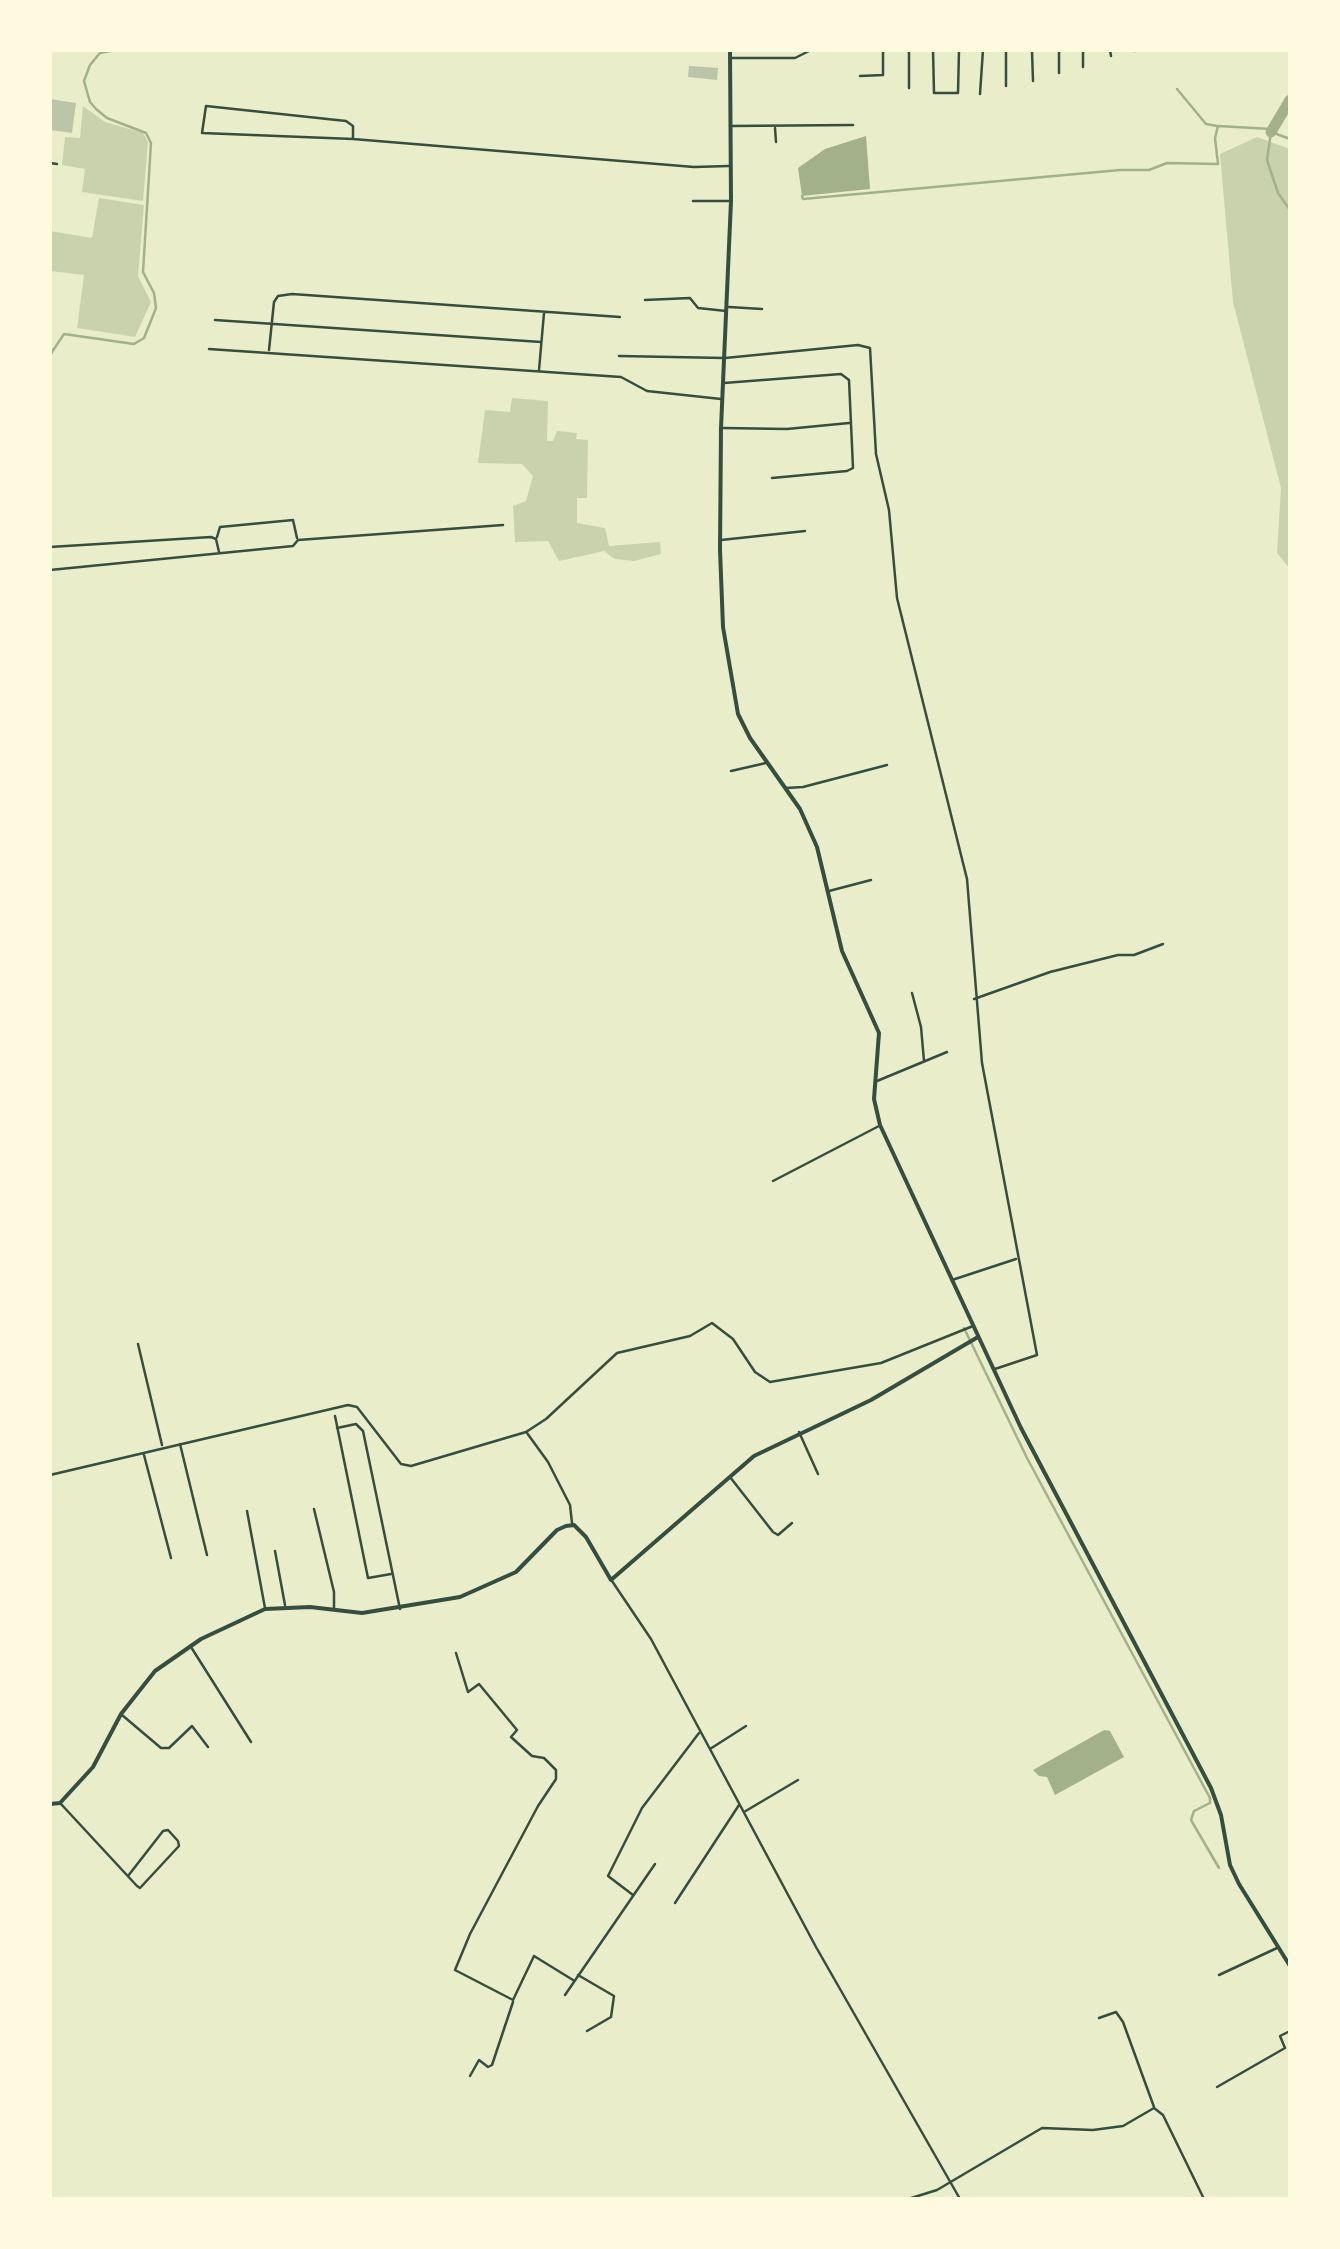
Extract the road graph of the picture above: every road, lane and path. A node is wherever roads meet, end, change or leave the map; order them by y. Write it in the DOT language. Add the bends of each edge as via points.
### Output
graph roads {
  1 [pos="730,50"];
  2 [pos="811,50"];
  3 [pos="882,50"];
  4 [pos="910,50"];
  5 [pos="933,50"];
  6 [pos="959,50"];
  7 [pos="984,50"];
  8 [pos="1006,50"];
  9 [pos="1032,50"];
  10 [pos="1059,50"];
  11 [pos="1083,50"];
  12 [pos="1110,50"];
  13 [pos="1111,56"];
  14 [pos="730,58"];
  15 [pos="1083,66"];
  16 [pos="1059,72"];
  17 [pos="860,76"];
  18 [pos="1032,81"];
  19 [pos="1006,86"];
  20 [pos="909,88"];
  21 [pos="980,94"];
  22 [pos="853,124"];
  23 [pos="730,126"];
  24 [pos="774,126"];
  25 [pos="352,139"];
  26 [pos="776,142"];
  27 [pos="50,163"];
  28 [pos="57,164"];
  29 [pos="730,166"];
  30 [pos="731,200"];
  31 [pos="692,201"];
  32 [pos="645,300"];
  33 [pos="728,309"];
  34 [pos="762,309"];
  35 [pos="544,310"];
  36 [pos="620,317"];
  37 [pos="215,320"];
  38 [pos="271,325"];
  39 [pos="541,342"];
  40 [pos="209,349"];
  41 [pos="269,352"];
  42 [pos="619,356"];
  43 [pos="724,358"];
  44 [pos="538,372"];
  45 [pos="723,384"];
  46 [pos="723,399"];
  47 [pos="850,423"];
  48 [pos="721,428"];
  49 [pos="772,478"];
  50 [pos="503,525"];
  51 [pos="805,532"];
  52 [pos="216,538"];
  53 [pos="298,540"];
  54 [pos="720,540"];
  55 [pos="50,547"];
  56 [pos="219,554"];
  57 [pos="50,570"];
  58 [pos="767,762"];
  59 [pos="887,765"];
  60 [pos="730,771"];
  61 [pos="786,788"];
  62 [pos="872,880"];
  63 [pos="828,891"];
  64 [pos="1164,944"];
  65 [pos="912,994"];
  66 [pos="974,999"];
  67 [pos="947,1052"];
  68 [pos="924,1062"];
  69 [pos="876,1081"];
  70 [pos="880,1125"];
  71 [pos="772,1180"];
  72 [pos="1018,1258"];
  73 [pos="951,1281"];
  74 [pos="974,1326"];
  75 [pos="979,1336"];
  76 [pos="138,1344"];
  77 [pos="994,1370"];
  78 [pos="334,1416"];
  79 [pos="337,1428"];
  80 [pos="526,1432"];
  81 [pos="799,1432"];
  82 [pos="180,1442"];
  83 [pos="162,1448"];
  84 [pos="144,1453"];
  85 [pos="818,1474"];
  86 [pos="50,1475"];
  87 [pos="730,1476"];
  88 [pos="314,1509"];
  89 [pos="247,1511"];
  90 [pos="792,1523"];
  91 [pos="572,1525"];
  92 [pos="275,1551"];
  93 [pos="207,1556"];
  94 [pos="170,1558"];
  95 [pos="394,1574"];
  96 [pos="611,1580"];
  97 [pos="286,1607"];
  98 [pos="400,1609"];
  99 [pos="265,1610"];
  100 [pos="334,1611"];
  101 [pos="190,1646"];
  102 [pos="456,1653"];
  103 [pos="121,1714"];
  104 [pos="746,1726"];
  105 [pos="698,1732"];
  106 [pos="251,1742"];
  107 [pos="208,1747"];
  108 [pos="708,1750"];
  109 [pos="798,1780"];
  110 [pos="60,1803"];
  111 [pos="50,1804"];
  112 [pos="740,1804"];
  113 [pos="744,1812"];
  114 [pos="655,1864"];
  115 [pos="128,1876"];
  116 [pos="633,1895"];
  117 [pos="676,1903"];
  118 [pos="1278,1948"];
  119 [pos="1290,1966"];
  120 [pos="576,1974"];
  121 [pos="1219,1975"];
  122 [pos="573,1980"];
  123 [pos="564,1995"];
  124 [pos="513,2000"];
  125 [pos="1099,2018"];
  126 [pos="1290,2031"];
  127 [pos="588,2032"];
  128 [pos="470,2076"];
  129 [pos="1217,2087"];
  130 [pos="1154,2108"];
  131 [pos="949,2180"];
  132 [pos="908,2199"];
  133 [pos="960,2199"];
  134 [pos="1204,2199"];
  1 -- 14 [label="main road"];
  2 -- 14 [label="street" via="795,58"];
  3 -- 17 [label="street" via="883,75"];
  4 -- 20 [label="street"];
  5 -- 6 [label="street" via="934,93 958,93"];
  7 -- 8 [label="street"];
  7 -- 21 [label="street"];
  8 -- 9 [label="street"];
  8 -- 19 [label="street"];
  9 -- 18 [label="street"];
  10 -- 16 [label="street"];
  11 -- 15 [label="street"];
  12 -- 13 [label="street"];
  14 -- 23 [label="main road"];
  22 -- 24 [label="street"];
  23 -- 24 [label="street"];
  23 -- 29 [label="main road"];
  24 -- 26 [label="street"];
  25 -- 25 [label="street" via="353,126 346,121 206,106 202,132"];
  25 -- 29 [label="street"];
  27 -- 28 [label="street"];
  29 -- 30 [label="main road"];
  30 -- 31 [label="street"];
  30 -- 33 [label="main road"];
  32 -- 33 [label="street" via="690,298 698,308"];
  33 -- 34 [label="street"];
  33 -- 43 [label="main road"];
  35 -- 36 [label="street"];
  35 -- 38 [label="street" via="292,294 278,296"];
  35 -- 39 [label="street"];
  37 -- 38 [label="street"];
  38 -- 39 [label="street"];
  38 -- 41 [label="street"];
  39 -- 44 [label="street"];
  40 -- 41 [label="street"];
  41 -- 44 [label="street"];
  42 -- 43 [label="street"];
  43 -- 45 [label="main road"];
  43 -- 66 [label="street" via="870,348 876,454 897,598 967,879"];
  44 -- 46 [label="street" via="621,376 647,392"];
  45 -- 46 [label="main road"];
  45 -- 47 [label="street" via="841,374 849,380"];
  46 -- 48 [label="main road"];
  47 -- 48 [label="street"];
  47 -- 49 [label="street" via="855,462 847,472"];
  48 -- 54 [label="main road"];
  50 -- 53 [label="street"];
  51 -- 54 [label="street"];
  52 -- 53 [label="street" via="220,527 293,520"];
  52 -- 55 [label="street"];
  52 -- 56 [label="street"];
  53 -- 56 [label="street" via="293,546"];
  54 -- 58 [label="main road" via="734,698 740,722"];
  56 -- 57 [label="street"];
  58 -- 60 [label="street"];
  58 -- 61 [label="main road"];
  59 -- 61 [label="street"];
  61 -- 63 [label="main road" via="811,830"];
  62 -- 63 [label="street"];
  63 -- 69 [label="main road" via="848,967 879,1033"];
  64 -- 66 [label="street"];
  65 -- 68 [label="street"];
  66 -- 72 [label="street"];
  67 -- 68 [label="street"];
  68 -- 69 [label="street"];
  69 -- 70 [label="main road"];
  70 -- 71 [label="street"];
  70 -- 73 [label="main road"];
  72 -- 73 [label="street"];
  72 -- 77 [label="street" via="1038,1355"];
  73 -- 74 [label="main road"];
  74 -- 75 [label="main road"];
  74 -- 80 [label="street" via="881,1363 770,1382 712,1323 690,1336 617,1353"];
  75 -- 77 [label="main road"];
  75 -- 81 [label="main road" via="870,1400"];
  76 -- 83 [label="street"];
  77 -- 118 [label="main road" via="1190,1746 1221,1814 1230,1864"];
  78 -- 79 [label="street"];
  79 -- 95 [label="street" via="356,1424 363,1432"];
  79 -- 95 [label="street" via="368,1578"];
  80 -- 82 [label="street" via="411,1466 401,1464 357,1407 348,1405"];
  80 -- 91 [label="street" via="570,1505"];
  81 -- 85 [label="street"];
  81 -- 87 [label="main road"];
  82 -- 83 [label="street"];
  82 -- 93 [label="street"];
  83 -- 84 [label="street"];
  84 -- 86 [label="street"];
  84 -- 94 [label="street"];
  87 -- 90 [label="street" via="773,1532"];
  87 -- 96 [label="main road"];
  88 -- 100 [label="street"];
  89 -- 99 [label="street"];
  91 -- 96 [label="main road" via="586,1536"];
  91 -- 98 [label="main road" via="557,1530 516,1572 486,1587"];
  92 -- 97 [label="street"];
  95 -- 98 [label="street"];
  96 -- 105 [label="street" via="651,1639"];
  97 -- 99 [label="main road"];
  97 -- 100 [label="main road"];
  98 -- 100 [label="main road"];
  99 -- 101 [label="main road"];
  101 -- 103 [label="main road" via="155,1671"];
  101 -- 106 [label="street"];
  102 -- 124 [label="street" via="468,1692 479,1684 517,1730 511,1738 556,1770 456,1966 458,1974"];
  103 -- 107 [label="street" via="166,1750 192,1726"];
  103 -- 110 [label="main road" via="93,1767"];
  104 -- 108 [label="street"];
  105 -- 108 [label="street"];
  105 -- 116 [label="street" via="642,1808 608,1876"];
  108 -- 112 [label="street"];
  109 -- 113 [label="street"];
  110 -- 111 [label="main road"];
  110 -- 115 [label="street"];
  112 -- 113 [label="street"];
  112 -- 117 [label="street"];
  113 -- 131 [label="street"];
  114 -- 116 [label="street"];
  115 -- 115 [label="street" via="143,1886 178,1846 168,1830"];
  116 -- 120 [label="street"];
  118 -- 119 [label="main road"];
  118 -- 121 [label="street"];
  120 -- 122 [label="street"];
  120 -- 127 [label="street" via="614,1996 611,2017"];
  122 -- 123 [label="street"];
  122 -- 124 [label="street" via="534,1956"];
  124 -- 128 [label="street" via="492,2064 479,2060"];
  125 -- 130 [label="street" via="1116,2012 1123,2022"];
  126 -- 129 [label="street" via="1280,2036 1285,2048"];
  130 -- 131 [label="street" via="1123,2126 1042,2128"];
  130 -- 134 [label="street"];
  131 -- 132 [label="street"];
  131 -- 133 [label="street"];
}
